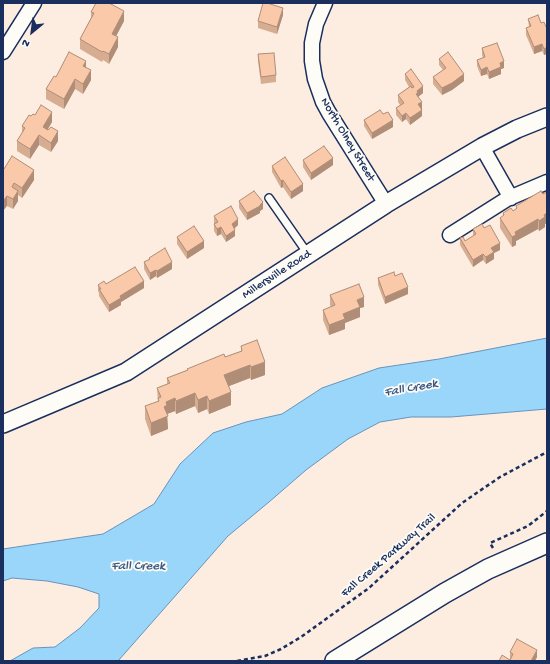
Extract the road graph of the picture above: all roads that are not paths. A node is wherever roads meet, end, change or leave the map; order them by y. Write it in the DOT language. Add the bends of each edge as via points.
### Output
graph roads {
  1 [pos="34,3"];
  2 [pos="325,3"];
  3 [pos="3,52"];
  4 [pos="547,117"];
  5 [pos="482,146"];
  6 [pos="547,182"];
  7 [pos="269,198"];
  8 [pos="511,198"];
  9 [pos="386,204"];
  10 [pos="450,235"];
  11 [pos="308,254"];
  12 [pos="3,424"];
  13 [pos="547,543"];
  14 [pos="334,661"];
  1 -- 3 [label="street"];
  2 -- 9 [label="street, North Olney Street" via="316,24 312,43 315,79 329,113"];
  4 -- 5 [label="street, Millersville Road"];
  5 -- 8 [label="street"];
  5 -- 9 [label="street, Millersville Road"];
  6 -- 8 [label="street"];
  7 -- 11 [label="lane"];
  8 -- 10 [label="street"];
  9 -- 11 [label="street, Millersville Road"];
  11 -- 12 [label="street, Millersville Road" via="126,372"];
  13 -- 14 [label="main road" via="488,569"];
}
